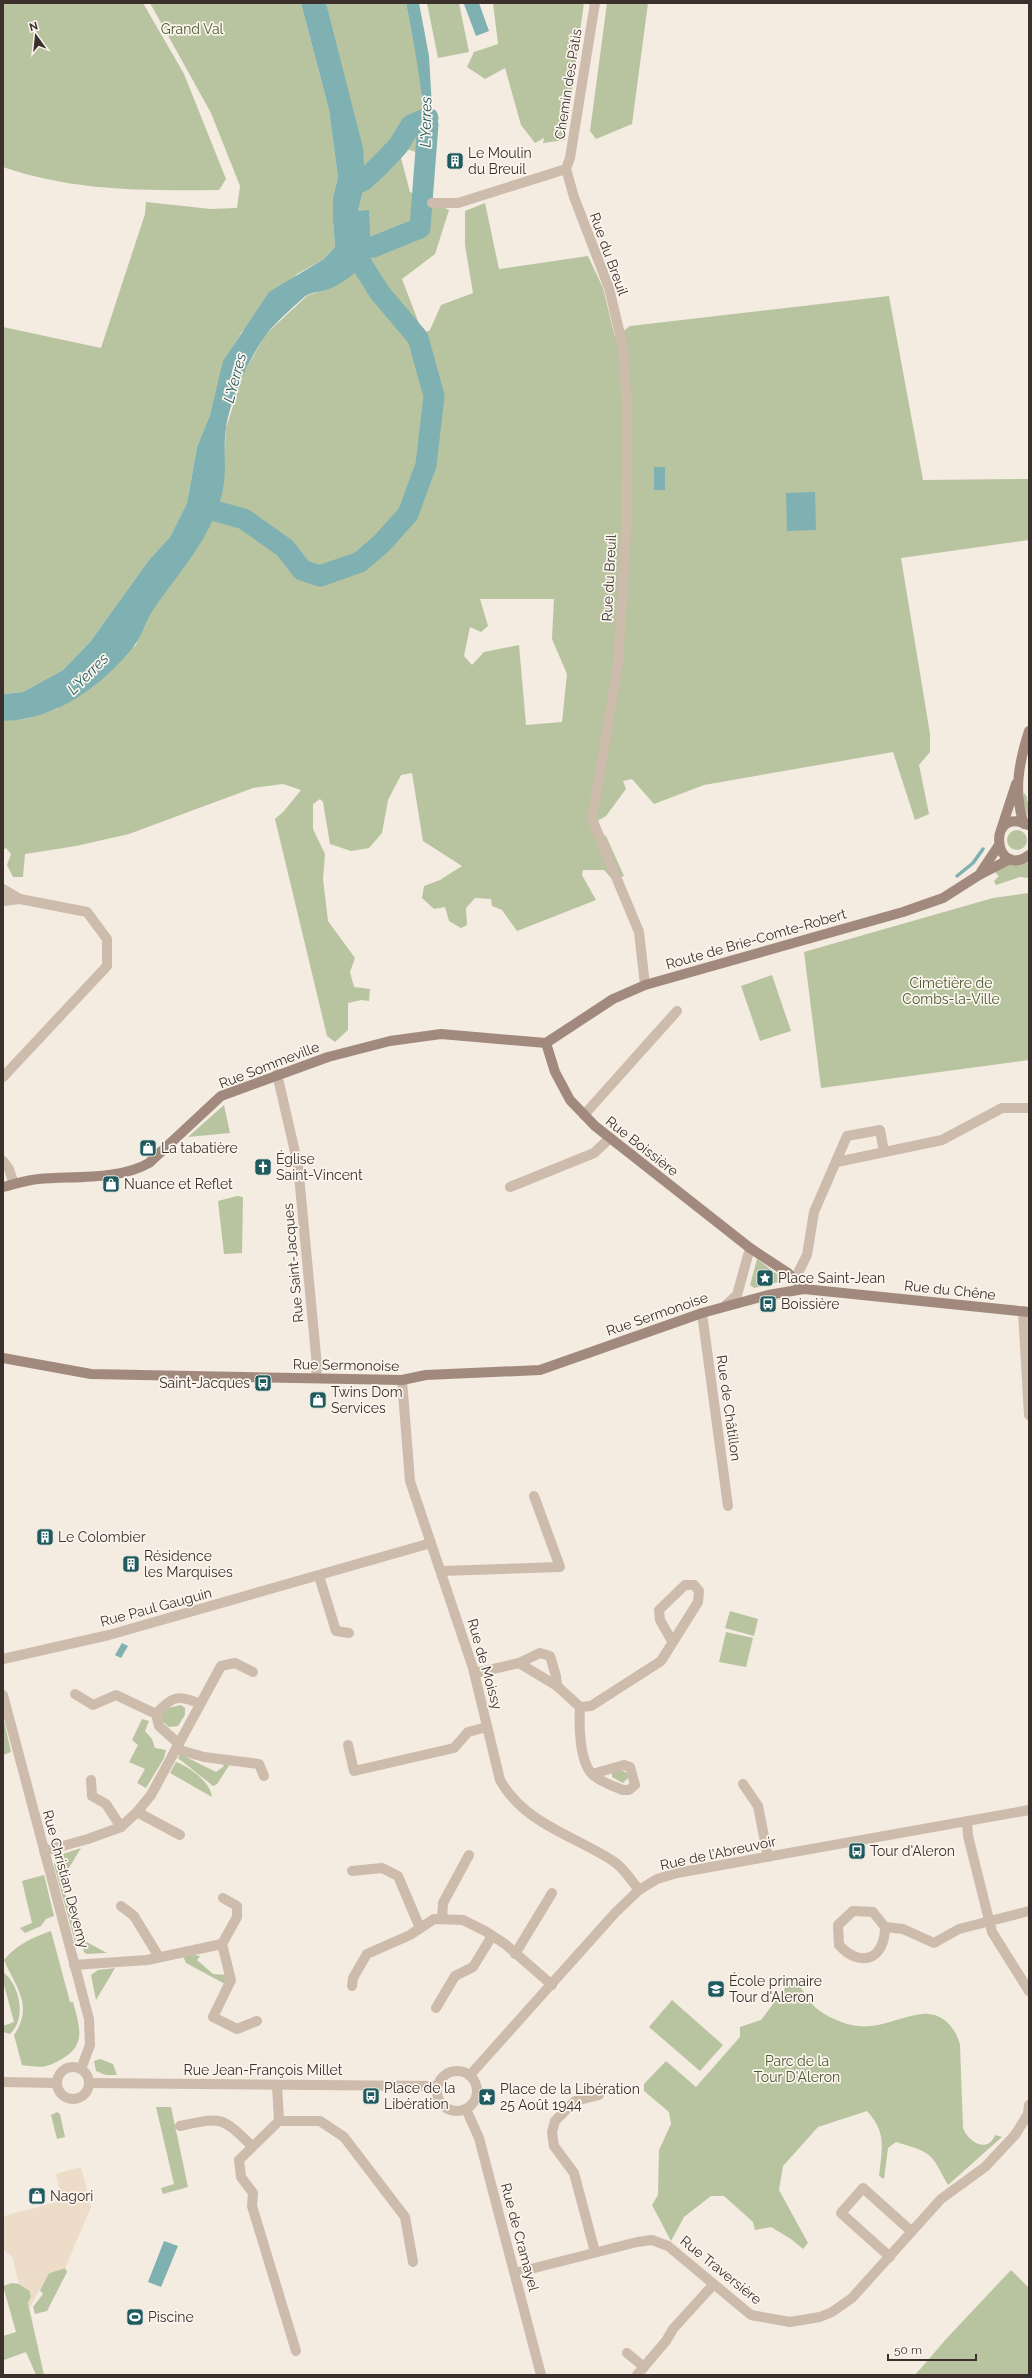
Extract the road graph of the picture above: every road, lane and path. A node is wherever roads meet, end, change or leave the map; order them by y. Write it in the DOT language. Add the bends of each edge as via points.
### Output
graph roads {
  1 [pos="595,3"];
  2 [pos="566,169"];
  3 [pos="432,203"];
  4 [pos="1029,731"];
  5 [pos="1018,778"];
  6 [pos="1027,825"];
  7 [pos="1001,830"];
  8 [pos="999,846"];
  9 [pos="1029,855"];
  10 [pos="1010,859"];
  11 [pos="979,875"];
  12 [pos="3,889"];
  13 [pos="20,899"];
  14 [pos="3,901"];
  15 [pos="645,985"];
  16 [pos="677,1011"];
  17 [pos="546,1043"];
  18 [pos="277,1074"];
  19 [pos="4,1075"];
  20 [pos="1029,1108"];
  21 [pos="584,1115"];
  22 [pos="610,1138"];
  23 [pos="884,1152"];
  24 [pos="3,1161"];
  25 [pos="837,1162"];
  26 [pos="14,1184"];
  27 [pos="3,1187"];
  28 [pos="510,1187"];
  29 [pos="750,1248"];
  30 [pos="795,1279"];
  31 [pos="804,1289"];
  32 [pos="726,1305"];
  33 [pos="1026,1312"];
  34 [pos="702,1313"];
  35 [pos="3,1358"];
  36 [pos="316,1378"];
  37 [pos="402,1380"];
  38 [pos="1029,1415"];
  39 [pos="534,1496"];
  40 [pos="728,1506"];
  41 [pos="431,1543"];
  42 [pos="441,1571"];
  43 [pos="319,1576"];
  44 [pos="349,1633"];
  45 [pos="672,1641"];
  46 [pos="3,1659"];
  47 [pos="519,1663"];
  48 [pos="253,1672"];
  49 [pos="475,1673"];
  50 [pos="557,1686"];
  51 [pos="75,1694"];
  52 [pos="3,1695"];
  53 [pos="200,1704"];
  54 [pos="580,1707"];
  55 [pos="156,1714"];
  56 [pos="487,1727"];
  57 [pos="348,1745"];
  58 [pos="177,1746"];
  59 [pos="592,1774"];
  60 [pos="264,1776"];
  61 [pos="91,1780"];
  62 [pos="743,1784"];
  63 [pos="1029,1810"];
  64 [pos="137,1812"];
  65 [pos="966,1821"];
  66 [pos="121,1827"];
  67 [pos="180,1835"];
  68 [pos="44,1851"];
  69 [pos="469,1855"];
  70 [pos="768,1857"];
  71 [pos="352,1871"];
  72 [pos="639,1890"];
  73 [pos="552,1893"];
  74 [pos="223,1898"];
  75 [pos="121,1906"];
  76 [pos="1029,1911"];
  77 [pos="442,1919"];
  78 [pos="988,1920"];
  79 [pos="420,1928"];
  80 [pos="885,1928"];
  81 [pos="492,1936"];
  82 [pos="222,1944"];
  83 [pos="515,1954"];
  84 [pos="159,1957"];
  85 [pos="74,1965"];
  86 [pos="552,1985"];
  87 [pos="352,1986"];
  88 [pos="1029,1991"];
  89 [pos="436,2008"];
  90 [pos="257,2021"];
  91 [pos="81,2070"];
  92 [pos="470,2075"];
  93 [pos="3,2082"];
  94 [pos="57,2083"];
  95 [pos="89,2083"];
  96 [pos="277,2084"];
  97 [pos="437,2086"];
  98 [pos="599,2095"];
  99 [pos="466,2109"];
  100 [pos="1029,2111"];
  101 [pos="279,2121"];
  102 [pos="180,2126"];
  103 [pos="252,2146"];
  104 [pos="911,2231"];
  105 [pos="595,2252"];
  106 [pos="890,2257"];
  107 [pos="413,2262"];
  108 [pos="515,2273"];
  109 [pos="713,2285"];
  110 [pos="296,2351"];
  111 [pos="627,2352"];
  112 [pos="641,2371"];
  113 [pos="541,2375"];
  1 -- 2 [label="street, Chemin des Pâtis" via="570,158"];
  2 -- 3 [label="street" via="458,203"];
  2 -- 15 [label="street, Rue du Breuil" via="609,288 623,347 627,405 626,533 618,664 592,819 639,932"];
  4 -- 5 [label="street" via="1022,752"];
  5 -- 6 [label="street" via="1018,806"];
  5 -- 7 [label="street"];
  6 -- 7 [label="street" via="1010,823"];
  7 -- 8 [label="street" via="998,836"];
  8 -- 10 [label="street"];
  8 -- 11 [label="street, Route de Brie-Comte-Robert"];
  9 -- 10 [label="street, Route de Brie-Comte-Robert" via="1019,860"];
  10 -- 11 [label="street, Route de Brie-Comte-Robert"];
  11 -- 15 [label="street, Route de Brie-Comte-Robert" via="944,898 903,912"];
  12 -- 13 [label="street"];
  13 -- 14 [label="street"];
  13 -- 19 [label="street" via="87,912 107,939 107,966"];
  15 -- 17 [label="street, Route de Brie-Comte-Robert" via="613,999"];
  16 -- 21 [label="street"];
  17 -- 18 [label="street, Rue Sommeville" via="441,1034 390,1041"];
  17 -- 21 [label="street, Rue Boissière" via="555,1072 570,1100"];
  18 -- 26 [label="street, Rue Sommeville" via="222,1096 142,1167 126,1172 38,1179"];
  18 -- 36 [label="street, Rue Saint-Jacques" via="294,1141 316,1350"];
  20 -- 23 [label="street" via="1002,1108 942,1140"];
  21 -- 22 [label="street, Rue Boissière"];
  22 -- 28 [label="street" via="594,1153"];
  22 -- 29 [label="street, Rue Boissière"];
  23 -- 25 [label="street"];
  23 -- 25 [label="street" via="880,1130 847,1136"];
  24 -- 26 [label="street"];
  25 -- 30 [label="street" via="814,1212 807,1255"];
  26 -- 27 [label="street, Rue Sommeville"];
  29 -- 30 [label="street, Rue Boissière"];
  29 -- 32 [label="street" via="737,1295"];
  30 -- 31 [label="street, Rue Boissière"];
  31 -- 32 [label="street, Rue du Chêne"];
  31 -- 33 [label="street, Rue du Chêne"];
  32 -- 34 [label="street, Rue Sermonoise"];
  33 -- 38 [label="street"];
  34 -- 37 [label="street, Rue Sermonoise" via="540,1370 426,1375"];
  34 -- 40 [label="street, Rue de Châtillon"];
  35 -- 36 [label="street, Rue Sermonoise" via="91,1374"];
  36 -- 37 [label="street, Rue Sermonoise"];
  37 -- 41 [label="street, Rue de Moissy" via="410,1481"];
  39 -- 42 [label="street" via="560,1567"];
  41 -- 42 [label="street, Rue de Moissy"];
  41 -- 43 [label="street, Rue Paul Gauguin"];
  42 -- 49 [label="street, Rue de Moissy"];
  43 -- 44 [label="street" via="336,1631"];
  43 -- 46 [label="street, Rue Paul Gauguin" via="109,1635"];
  45 -- 45 [label="street" via="698,1602 699,1591 694,1585 684,1585 659,1610 660,1620"];
  45 -- 54 [label="street" via="662,1661 590,1706"];
  47 -- 49 [label="street"];
  47 -- 50 [label="street"];
  47 -- 50 [label="street" via="540,1653 550,1656"];
  48 -- 53 [label="street" via="235,1663 221,1666"];
  49 -- 56 [label="street, Rue de Moissy"];
  50 -- 54 [label="street"];
  51 -- 55 [label="street" via="93,1705 116,1695"];
  52 -- 68 [label="street, Rue Christian Devemy"];
  53 -- 55 [label="street" via="183,1696 168,1700"];
  53 -- 58 [label="street"];
  54 -- 59 [label="street" via="579,1733"];
  55 -- 58 [label="street" via="159,1726"];
  56 -- 57 [label="street" via="468,1732 454,1748 354,1771"];
  56 -- 72 [label="street, Rue de Moissy" via="500,1780 509,1796 535,1817 614,1861"];
  58 -- 60 [label="street" via="204,1757 259,1764"];
  58 -- 64 [label="street" via="151,1795"];
  61 -- 66 [label="street" via="92,1796 106,1804"];
  62 -- 70 [label="street" via="758,1806"];
  63 -- 65 [label="street, Rue de l'Abreuvoir"];
  64 -- 66 [label="street"];
  64 -- 67 [label="street"];
  65 -- 70 [label="street, Rue de l'Abreuvoir"];
  65 -- 78 [label="street"];
  66 -- 68 [label="street"];
  68 -- 85 [label="street, Rue Christian Devemy"];
  69 -- 77 [label="street" via="443,1904"];
  70 -- 72 [label="street, Rue de l'Abreuvoir" via="677,1873 658,1879"];
  71 -- 79 [label="street" via="382,1868 398,1876"];
  72 -- 86 [label="street, Rue de l'Abreuvoir" via="615,1913"];
  73 -- 83 [label="street"];
  74 -- 82 [label="street" via="237,1906 237,1917"];
  75 -- 84 [label="street" via="134,1916"];
  76 -- 78 [label="street"];
  77 -- 79 [label="street" via="434,1919"];
  77 -- 81 [label="street" via="462,1920"];
  78 -- 80 [label="street" via="959,1929 934,1943 903,1929"];
  78 -- 88 [label="street" via="999,1944"];
  79 -- 87 [label="street" via="367,1954 353,1978"];
  80 -- 80 [label="street" via="873,1912 852,1911 838,1925 839,1945 849,1956 863,1959 877,1954 885,1942"];
  81 -- 83 [label="street"];
  81 -- 89 [label="street" via="472,1967 455,1976"];
  82 -- 84 [label="street"];
  82 -- 90 [label="street" via="231,1980 213,2017 237,2029"];
  83 -- 86 [label="street"];
  84 -- 85 [label="street"];
  85 -- 91 [label="street, Rue Christian Devemy" via="89,2019 90,2045"];
  86 -- 92 [label="street, Rue de l'Abreuvoir"];
  91 -- 94 [label="street" via="72,2067 63,2071"];
  91 -- 95 [label="street" via="87,2075"];
  92 -- 97 [label="street" via="458,2070 451,2071"];
  92 -- 99 [label="street" via="477,2087 477,2094"];
  93 -- 94 [label="street"];
  94 -- 95 [label="street" via="60,2092 68,2099 83,2096"];
  95 -- 96 [label="street, Rue Jean-François Millet"];
  96 -- 97 [label="street, Rue Jean-François Millet"];
  96 -- 101 [label="street"];
  97 -- 99 [label="street" via="438,2099 447,2108 459,2111"];
  98 -- 105 [label="street" via="575,2101 556,2121 552,2132 554,2146 574,2173"];
  99 -- 108 [label="street, Rue de Cramayel" via="479,2138"];
  100 -- 104 [label="street, Rue Traversière" via="1015,2135 984,2167 941,2199"];
  101 -- 103 [label="street"];
  101 -- 107 [label="street" via="320,2121 344,2137 405,2217"];
  102 -- 103 [label="street" via="212,2119 229,2123"];
  103 -- 110 [label="street" via="239,2160 241,2177 253,2193 252,2206"];
  104 -- 106 [label="street, Rue Traversière"];
  104 -- 106 [label="street" via="863,2188 841,2213"];
  105 -- 108 [label="street, Rue Traversière"];
  105 -- 109 [label="street, Rue Traversière" via="646,2240 657,2241 668,2246"];
  106 -- 109 [label="street, Rue Traversière" via="844,2305 808,2321 774,2321 751,2315"];
  108 -- 113 [label="street, Rue de Cramayel"];
  109 -- 112 [label="street" via="673,2329"];
  111 -- 112 [label="street"];
}
